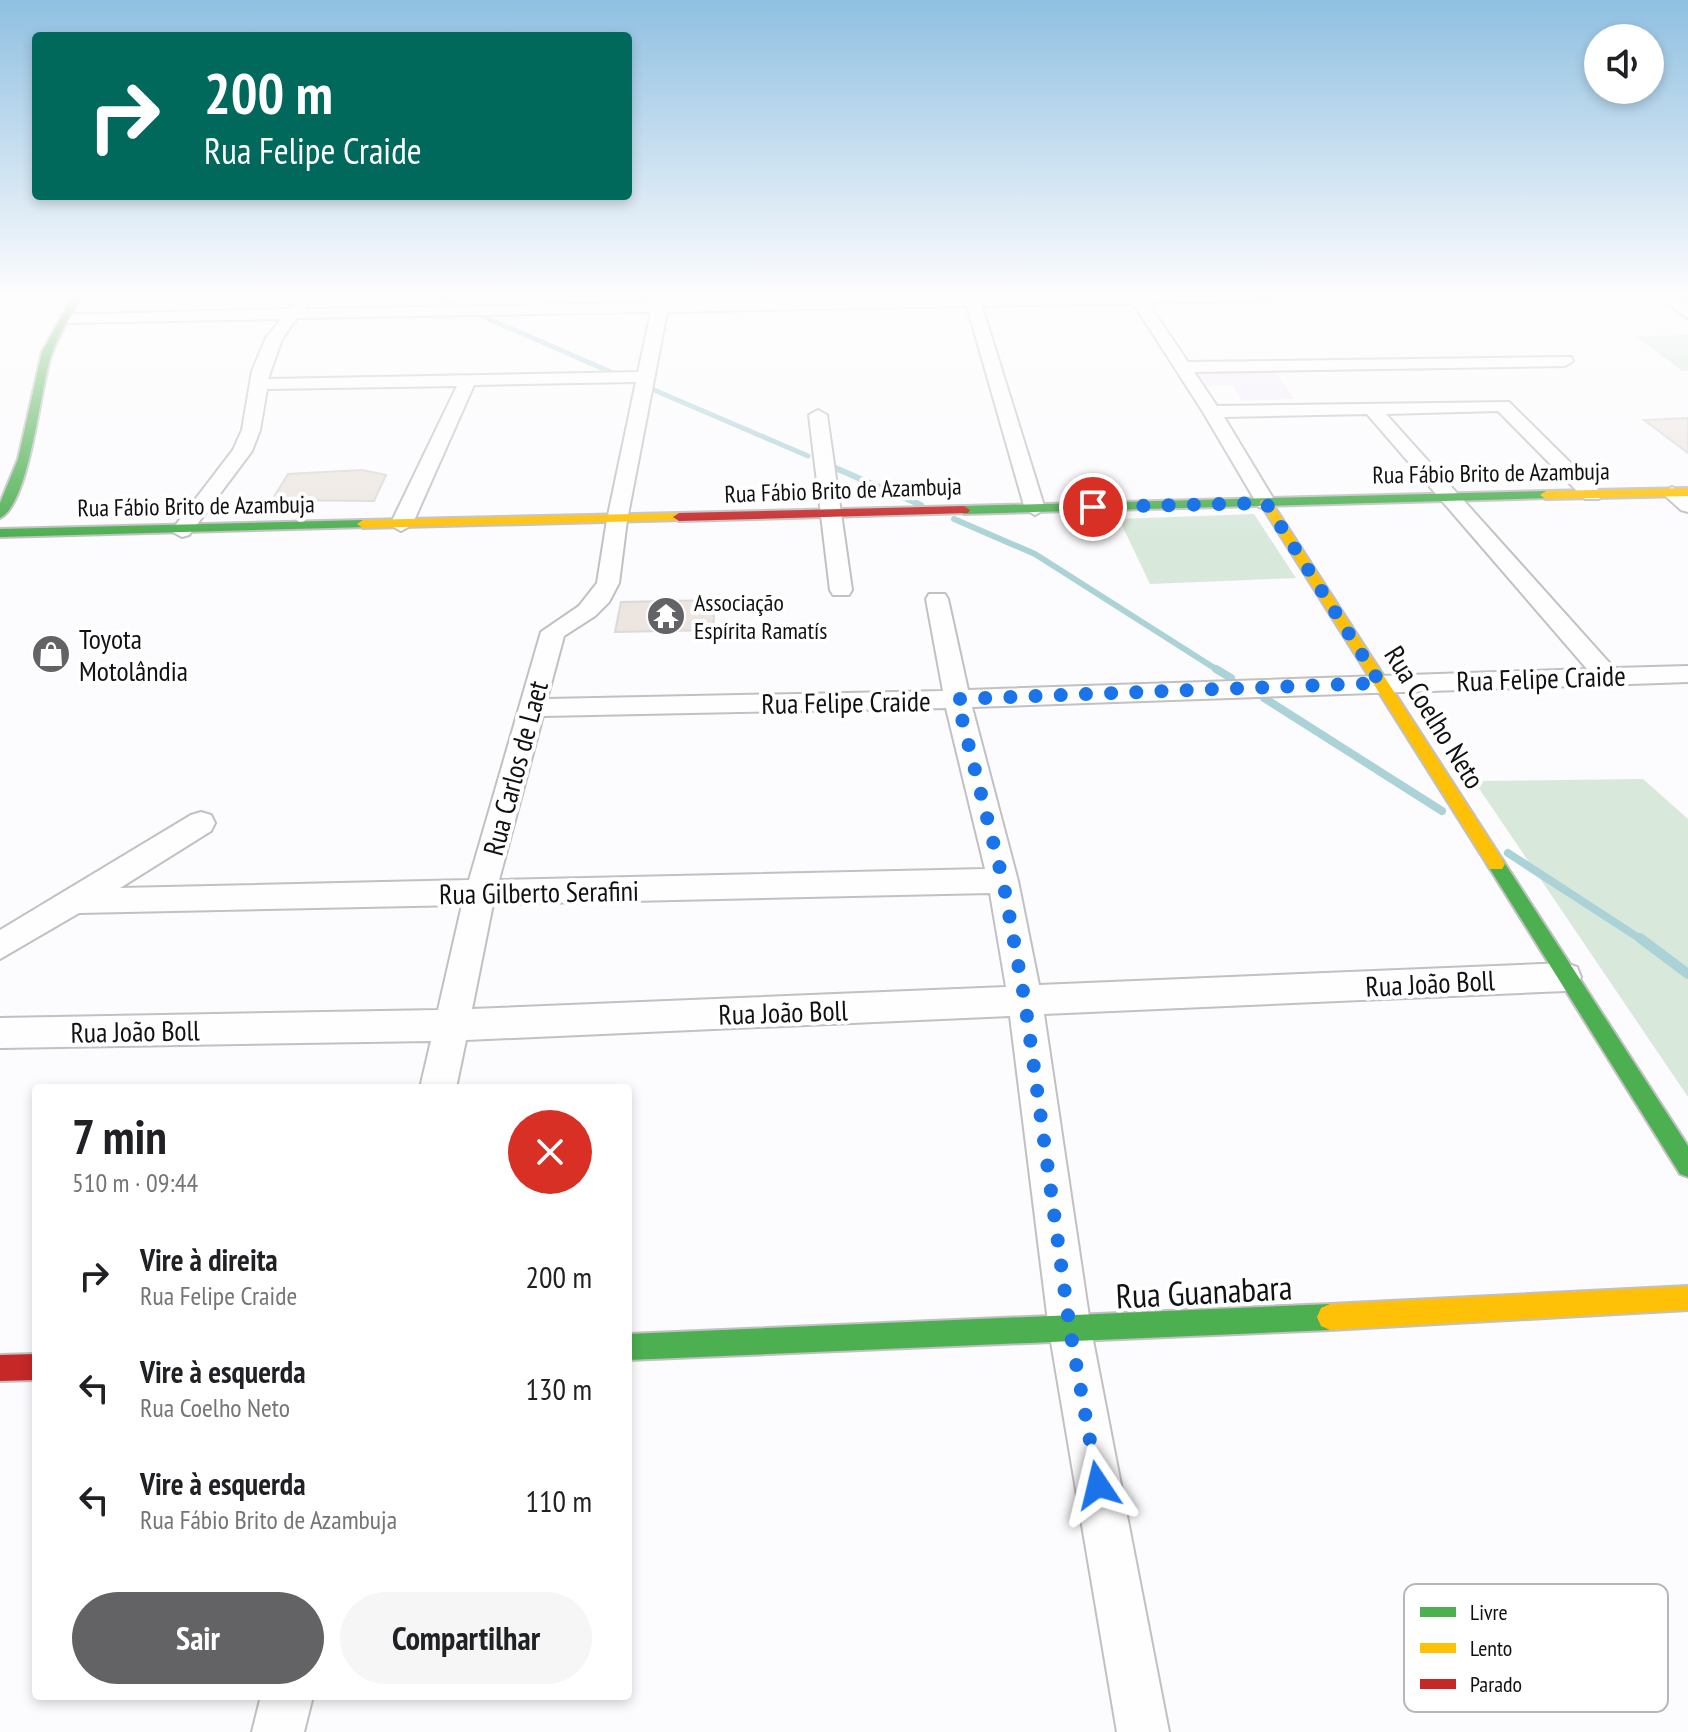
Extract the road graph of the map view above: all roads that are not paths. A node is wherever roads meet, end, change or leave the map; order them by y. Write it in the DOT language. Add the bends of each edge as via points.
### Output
graph roads {
  1 [pos="41,377"];
  2 [pos="260,377"];
  3 [pos="646,377"];
  4 [pos="996,377"];
  5 [pos="1189,377"];
  6 [pos="468,380"];
  7 [pos="257,384"];
  8 [pos="1371,408"];
  9 [pos="1212,412"];
  10 [pos="818,415"];
  11 [pos="1592,495"];
  12 [pos="1683,497"];
  13 [pos="1447,498"];
  14 [pos="1266,503"];
  15 [pos="1035,509"];
  16 [pos="0,514"];
  17 [pos="830,514"];
  18 [pos="617,520"];
  19 [pos="401,525"];
  20 [pos="182,531"];
  21 [pos="0,533"];
  22 [pos="841,590"];
  23 [pos="937,599"];
  24 [pos="1688,674"];
  25 [pos="1606,675"];
  26 [pos="1380,683"];
  27 [pos="957,699"];
  28 [pos="531,708"];
  29 [pos="201,823"];
  30 [pos="1003,881"];
  31 [pos="480,894"];
  32 [pos="74,901"];
  33 [pos="0,946"];
  34 [pos="1565,977"];
  35 [pos="1025,1002"];
  36 [pos="454,1025"];
  37 [pos="0,1033"];
  38 [pos="439,1084"];
  39 [pos="1688,1166"];
  40 [pos="1688,1298"];
  41 [pos="1070,1330"];
  42 [pos="632,1347"];
  43 [pos="32,1367"];
  44 [pos="0,1368"];
  45 [pos="286,1700"];
  46 [pos="278,1732"];
  47 [pos="1143,1732"];
  1 -- 16 [label="street" via="30,447 12,498"];
  2 -- 7 [label="street"];
  3 -- 6 [label="street"];
  3 -- 18 [label="street, Rua Carlos de Laet"];
  4 -- 15 [label="street"];
  5 -- 9 [label="street, Rua Coelho Neto"];
  6 -- 7 [label="street"];
  6 -- 19 [label="street"];
  7 -- 20 [label="street" via="251,430 242,451"];
  8 -- 9 [label="street"];
  8 -- 11 [label="street" via="1503,406"];
  8 -- 13 [label="street"];
  9 -- 14 [label="street, Rua Coelho Neto"];
  10 -- 17 [label="street"];
  11 -- 12 [label="street, Rua Fábio Brito de Azambuja"];
  11 -- 13 [label="street, Rua Fábio Brito de Azambuja"];
  13 -- 14 [label="street, Rua Fábio Brito de Azambuja"];
  13 -- 25 [label="street"];
  14 -- 15 [label="street, Rua Fábio Brito de Azambuja"];
  14 -- 26 [label="street, Rua Coelho Neto"];
  15 -- 17 [label="street, Rua Fábio Brito de Azambuja"];
  17 -- 18 [label="street, Rua Fábio Brito de Azambuja"];
  17 -- 22 [label="street"];
  18 -- 19 [label="street, Rua Fábio Brito de Azambuja"];
  18 -- 28 [label="street, Rua Carlos de Laet" via="608,583 587,611 553,632"];
  19 -- 20 [label="street, Rua Fábio Brito de Azambuja"];
  20 -- 21 [label="street, Rua Fábio Brito de Azambuja"];
  23 -- 27 [label="street"];
  24 -- 25 [label="street, Rua Felipe Craide"];
  25 -- 26 [label="street, Rua Felipe Craide"];
  26 -- 27 [label="street, Rua Felipe Craide"];
  26 -- 34 [label="street, Rua Coelho Neto"];
  27 -- 28 [label="street, Rua Felipe Craide"];
  27 -- 30 [label="street"];
  28 -- 31 [label="street, Rua Carlos de Laet"];
  29 -- 32 [label="street"];
  30 -- 31 [label="street, Rua Gilberto Serafini"];
  30 -- 35 [label="street"];
  31 -- 32 [label="street, Rua Gilberto Serafini"];
  31 -- 36 [label="street, Rua Carlos de Laet"];
  32 -- 33 [label="street"];
  34 -- 35 [label="street, Rua João Boll"];
  34 -- 39 [label="street, Rua Coelho Neto"];
  35 -- 36 [label="street, Rua João Boll"];
  35 -- 41 [label="street"];
  36 -- 37 [label="street, Rua João Boll"];
  36 -- 38 [label="street, Rua Carlos de Laet"];
  40 -- 41 [label="street, Rua Guanabara"];
  41 -- 42 [label="street, Rua Guanabara"];
  41 -- 47 [label="street"];
  43 -- 44 [label="street"];
  45 -- 46 [label="street"];
}
